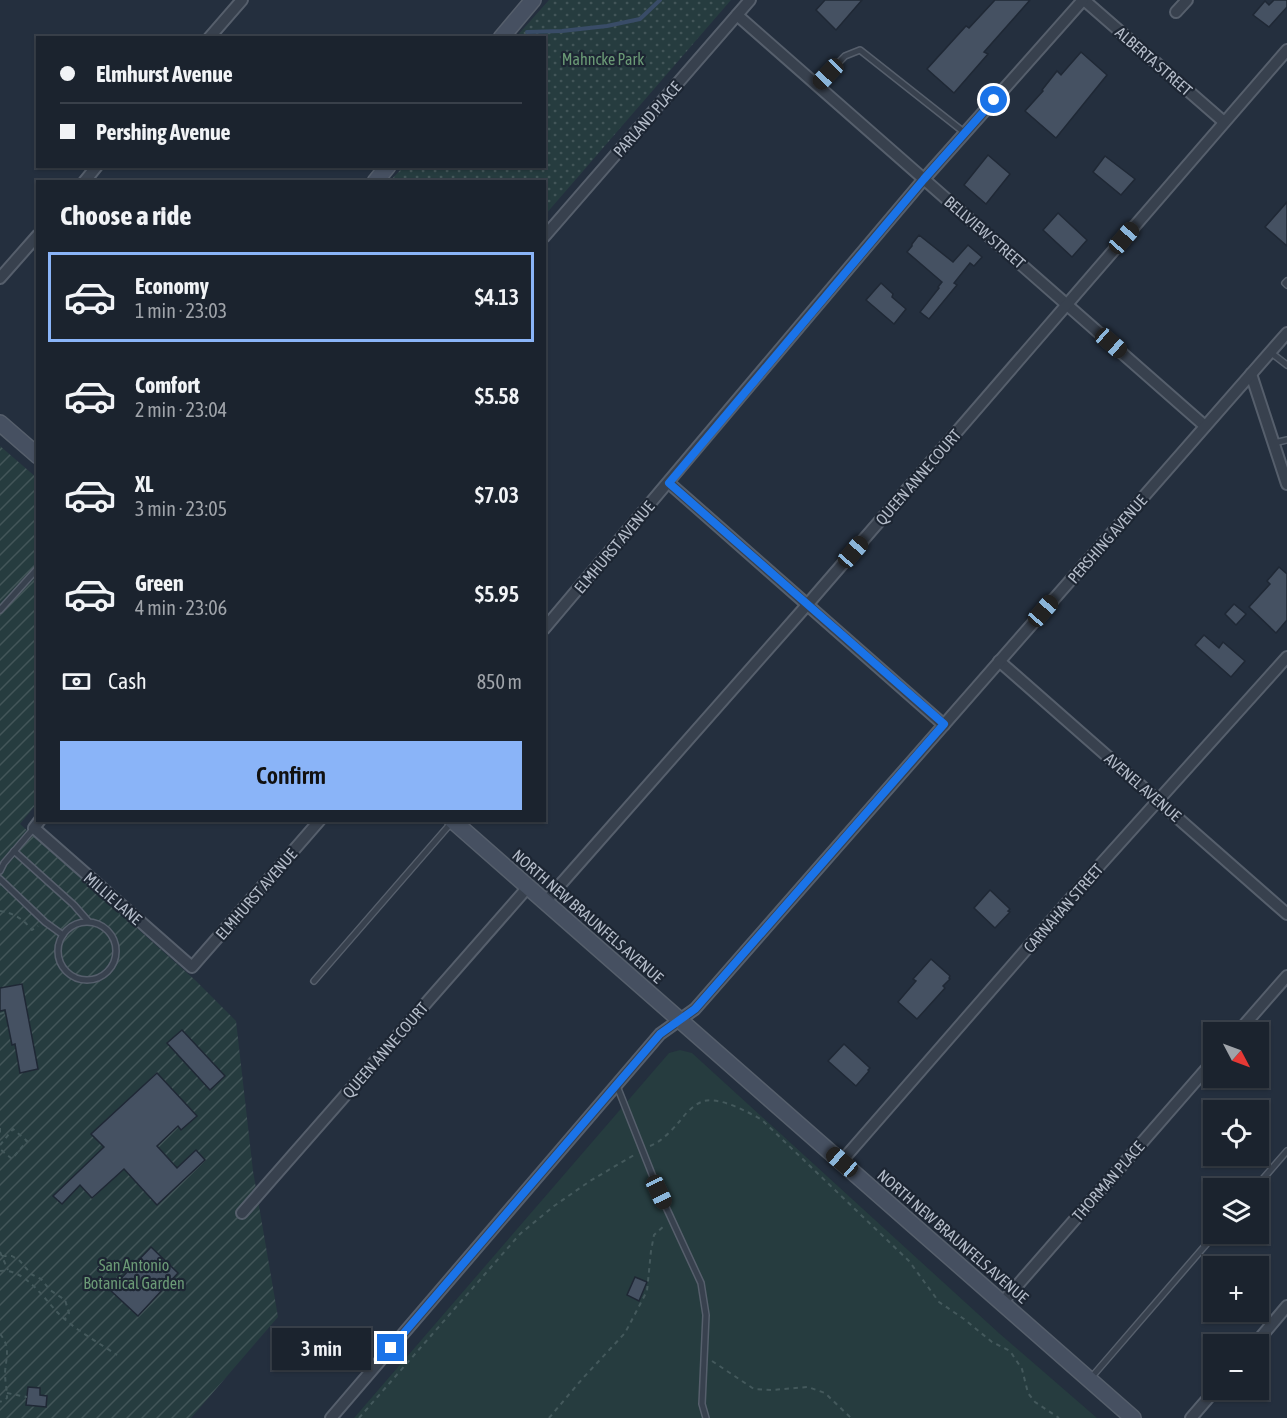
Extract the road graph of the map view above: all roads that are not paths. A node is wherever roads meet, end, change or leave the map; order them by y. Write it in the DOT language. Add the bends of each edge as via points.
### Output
graph roads {
  1 [pos="242,0"];
  2 [pos="533,0"];
  3 [pos="750,0"];
  4 [pos="1083,0"];
  5 [pos="1187,0"];
  6 [pos="1176,12"];
  7 [pos="737,15"];
  8 [pos="211,36"];
  9 [pos="503,36"];
  10 [pos="1287,50"];
  11 [pos="817,85"];
  12 [pos="1224,122"];
  13 [pos="965,133"];
  14 [pos="95,168"];
  15 [pos="386,168"];
  16 [pos="924,179"];
  17 [pos="86,180"];
  18 [pos="377,180"];
  19 [pos="546,235"];
  20 [pos="36,237"];
  21 [pos="0,278"];
  22 [pos="1067,304"];
  23 [pos="1287,333"];
  24 [pos="1270,352"];
  25 [pos="1287,365"];
  26 [pos="1251,374"];
  27 [pos="0,423"];
  28 [pos="1205,426"];
  29 [pos="1287,440"];
  30 [pos="1274,444"];
  31 [pos="36,454"];
  32 [pos="1287,482"];
  33 [pos="669,483"];
  34 [pos="36,570"];
  35 [pos="807,605"];
  36 [pos="0,610"];
  37 [pos="546,627"];
  38 [pos="1287,657"];
  39 [pos="999,661"];
  40 [pos="944,724"];
  41 [pos="1159,801"];
  42 [pos="318,822"];
  43 [pos="452,822"];
  44 [pos="454,822"];
  45 [pos="37,824"];
  46 [pos="14,851"];
  47 [pos="0,871"];
  48 [pos="0,879"];
  49 [pos="528,887"];
  50 [pos="545,902"];
  51 [pos="1287,914"];
  52 [pos="88,921"];
  53 [pos="63,935"];
  54 [pos="192,967"];
  55 [pos="1287,976"];
  56 [pos="314,981"];
  57 [pos="679,1020"];
  58 [pos="1247,1022"];
  59 [pos="1203,1073"];
  60 [pos="616,1084"];
  61 [pos="1287,1151"];
  62 [pos="842,1162"];
  63 [pos="1264,1178"];
  64 [pos="242,1213"];
  65 [pos="1206,1244"];
  66 [pos="1002,1303"];
  67 [pos="1287,1306"];
  68 [pos="1263,1334"];
  69 [pos="1089,1380"];
  70 [pos="1207,1400"];
  71 [pos="331,1418"];
  72 [pos="706,1418"];
  73 [pos="1133,1418"];
  74 [pos="1191,1418"];
  1 -- 8 [label="street"];
  2 -- 9 [label="street"];
  3 -- 7 [label="street, PARLAND PLACE"];
  4 -- 12 [label="street, ALBERTA STREET"];
  4 -- 13 [label="street, ELMHURST AVENUE"];
  5 -- 6 [label="street"];
  7 -- 11 [label="street, BELLVIEW STREET"];
  7 -- 19 [label="street, PARLAND PLACE"];
  10 -- 12 [label="street, QUEEN ANNE COURT"];
  11 -- 13 [label="lane" via="845,56 860,50"];
  11 -- 16 [label="street, BELLVIEW STREET"];
  12 -- 22 [label="street, QUEEN ANNE COURT"];
  13 -- 16 [label="street, ELMHURST AVENUE"];
  14 -- 17 [label="street"];
  15 -- 18 [label="street"];
  16 -- 22 [label="street, BELLVIEW STREET"];
  16 -- 33 [label="street, ELMHURST AVENUE"];
  20 -- 21 [label="street"];
  22 -- 28 [label="street, BELLVIEW STREET"];
  22 -- 35 [label="street, QUEEN ANNE COURT"];
  23 -- 24 [label="street, PERSHING AVENUE"];
  24 -- 25 [label="lane"];
  24 -- 26 [label="street, PERSHING AVENUE"];
  26 -- 28 [label="street, PERSHING AVENUE"];
  26 -- 30 [label="street"];
  27 -- 31 [label="street"];
  28 -- 39 [label="street, PERSHING AVENUE"];
  29 -- 30 [label="lane"];
  30 -- 32 [label="street"];
  33 -- 35 [label="street"];
  33 -- 37 [label="street, ELMHURST AVENUE"];
  34 -- 36 [label="lane"];
  35 -- 40 [label="street"];
  35 -- 50 [label="street, QUEEN ANNE COURT"];
  38 -- 41 [label="street, CARNAHAN STREET"];
  39 -- 40 [label="street, PERSHING AVENUE"];
  39 -- 41 [label="street, AVENEL AVENUE"];
  40 -- 57 [label="street, PERSHING AVENUE" via="695,1009"];
  41 -- 51 [label="street, AVENEL AVENUE"];
  41 -- 62 [label="street, CARNAHAN STREET"];
  42 -- 54 [label="street, ELMHURST AVENUE"];
  43 -- 56 [label="lane"];
  44 -- 49 [label="street, NORTH NEW BRAUNFELS AVENUE"];
  45 -- 46 [label="lane"];
  45 -- 54 [label="street, MILLIE LANE"];
  46 -- 47 [label="lane"];
  46 -- 52 [label="lane"];
  48 -- 53 [label="lane"];
  49 -- 50 [label="street, NORTH NEW BRAUNFELS AVENUE"];
  49 -- 64 [label="street, QUEEN ANNE COURT"];
  50 -- 57 [label="street, NORTH NEW BRAUNFELS AVENUE"];
  52 -- 53 [label="lane" via="69,928"];
  52 -- 53 [label="lane" via="106,928 116,944 114,963 102,977 83,980 66,972 58,954"];
  55 -- 58 [label="street"];
  57 -- 60 [label="street, PERSHING AVENUE" via="660,1034"];
  57 -- 62 [label="street, NORTH NEW BRAUNFELS AVENUE"];
  59 -- 66 [label="street, THORMAN PLACE"];
  60 -- 71 [label="street, PERSHING AVENUE"];
  60 -- 72 [label="lane" via="701,1283 706,1315 702,1404"];
  61 -- 63 [label="lane"];
  62 -- 66 [label="street, NORTH NEW BRAUNFELS AVENUE"];
  65 -- 69 [label="lane"];
  66 -- 69 [label="street, NORTH NEW BRAUNFELS AVENUE"];
  67 -- 68 [label="street"];
  69 -- 73 [label="street, NORTH NEW BRAUNFELS AVENUE"];
  70 -- 74 [label="street"];
}
